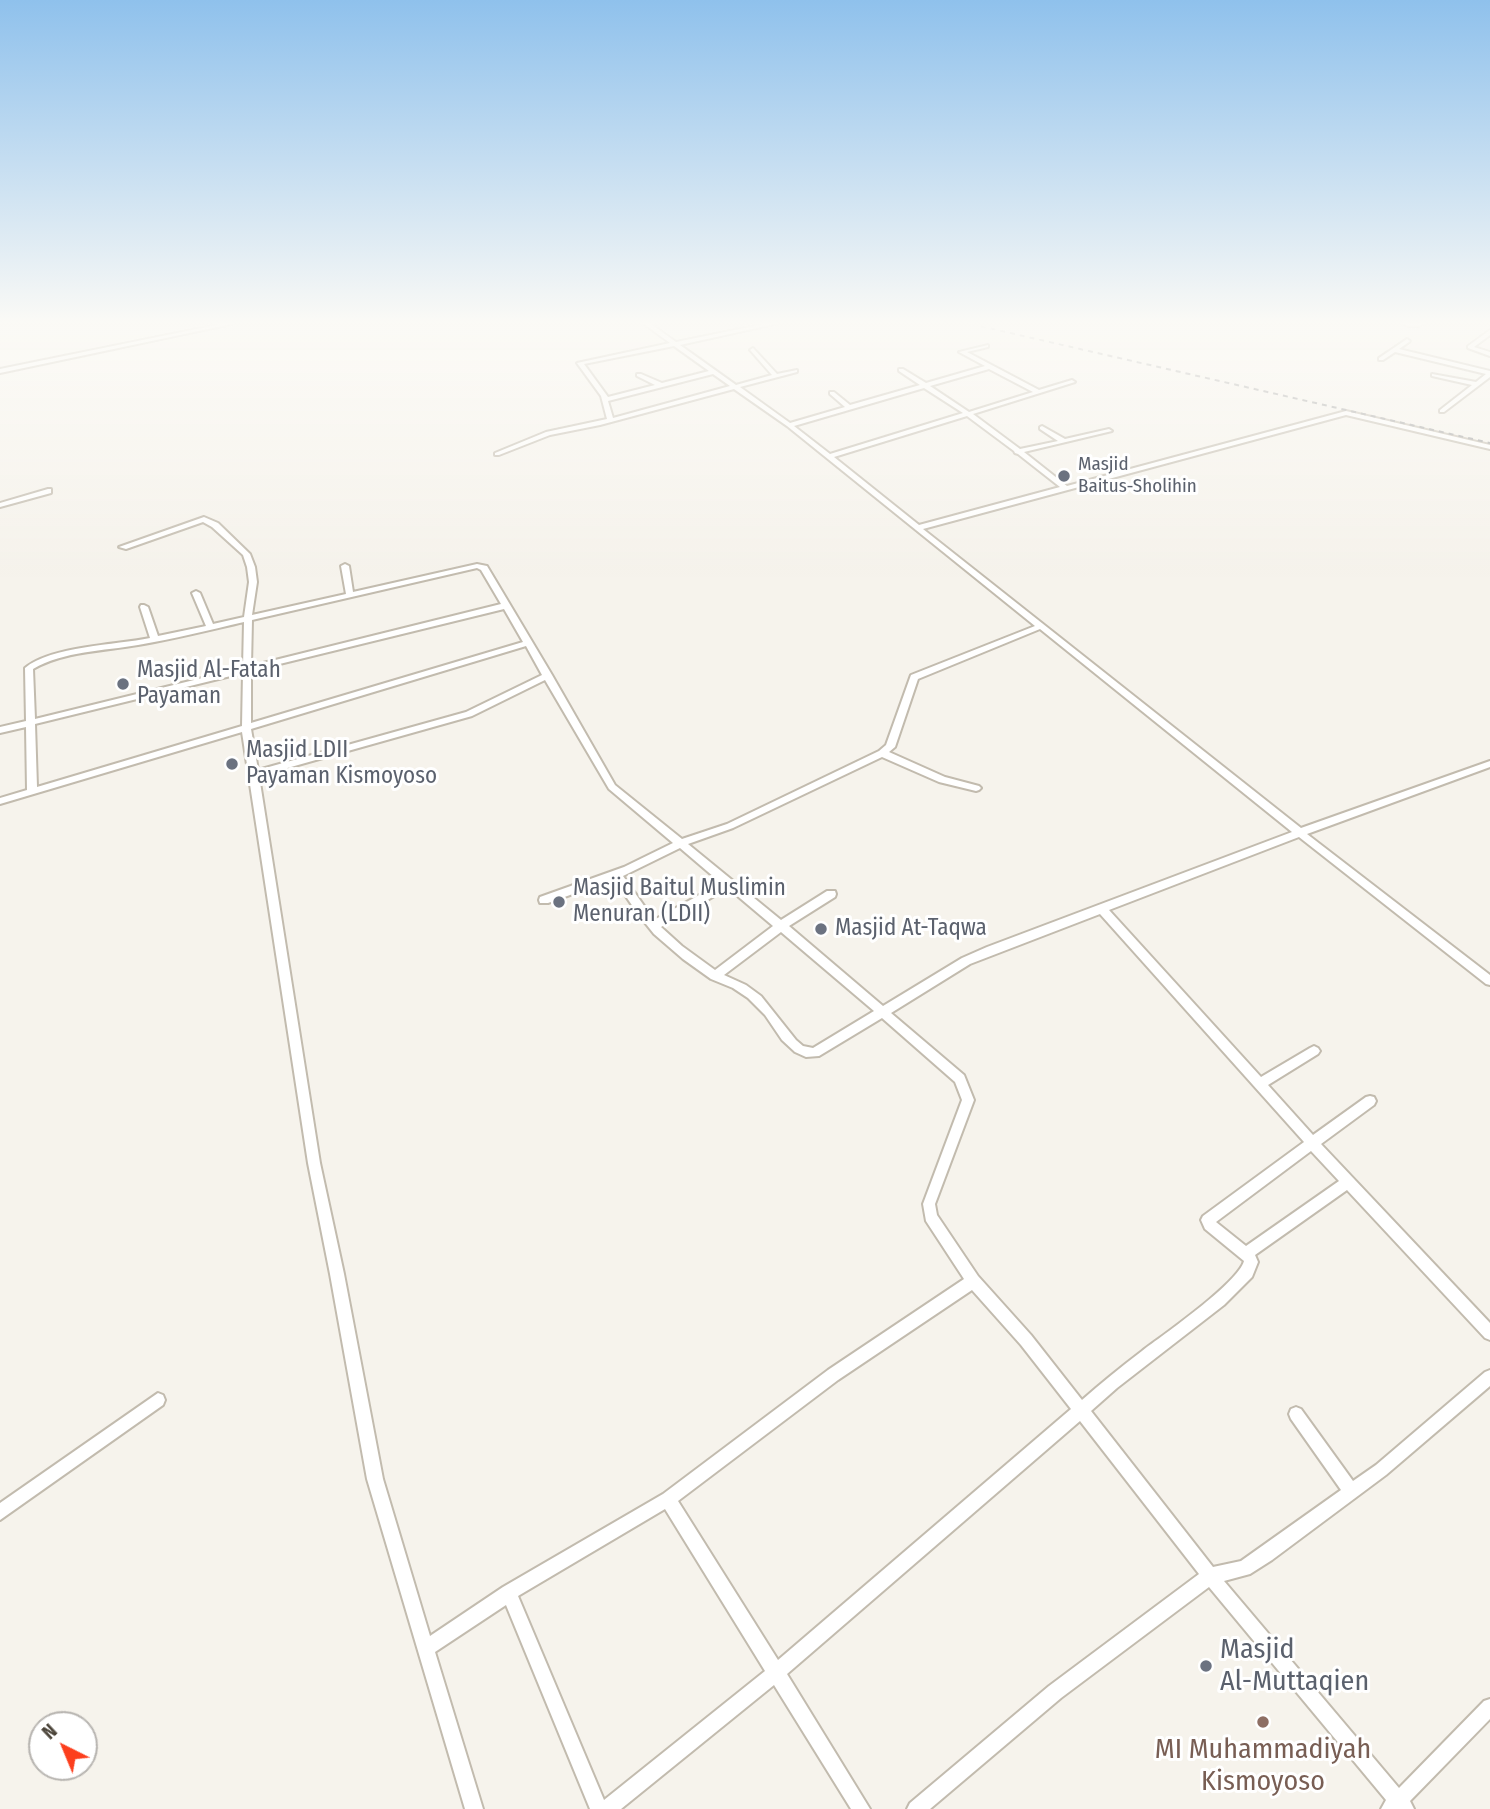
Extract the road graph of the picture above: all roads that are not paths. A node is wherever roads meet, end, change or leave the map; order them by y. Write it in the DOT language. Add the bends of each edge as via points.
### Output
graph roads {
  1 [pos="607,408"];
  2 [pos="654,408"];
  3 [pos="766,408"];
  4 [pos="848,408"];
  5 [pos="957,408"];
  6 [pos="987,408"];
  7 [pos="1445,408"];
  8 [pos="1442,411"];
  9 [pos="967,415"];
  10 [pos="610,420"];
  11 [pos="789,425"];
  12 [pos="1042,428"];
  13 [pos="1109,431"];
  14 [pos="1062,440"];
  15 [pos="1490,447"];
  16 [pos="1017,452"];
  17 [pos="497,454"];
  18 [pos="828,457"];
  19 [pos="1064,488"];
  20 [pos="48,491"];
  21 [pos="0,505"];
  22 [pos="917,528"];
  23 [pos="122,547"];
  24 [pos="345,566"];
  25 [pos="195,593"];
  26 [pos="350,595"];
  27 [pos="505,606"];
  28 [pos="144,607"];
  29 [pos="248,616"];
  30 [pos="210,626"];
  31 [pos="1041,626"];
  32 [pos="155,639"];
  33 [pos="528,643"];
  34 [pos="246,671"];
  35 [pos="548,675"];
  36 [pos="31,722"];
  37 [pos="246,725"];
  38 [pos="0,730"];
  39 [pos="882,753"];
  40 [pos="1490,764"];
  41 [pos="254,774"];
  42 [pos="976,788"];
  43 [pos="32,791"];
  44 [pos="0,801"];
  45 [pos="1300,833"];
  46 [pos="681,843"];
  47 [pos="617,874"];
  48 [pos="729,883"];
  49 [pos="831,894"];
  50 [pos="544,900"];
  51 [pos="1102,909"];
  52 [pos="653,926"];
  53 [pos="781,926"];
  54 [pos="715,976"];
  55 [pos="1490,981"];
  56 [pos="881,1012"];
  57 [pos="1314,1051"];
  58 [pos="1261,1084"];
  59 [pos="1370,1101"];
  60 [pos="1311,1142"];
  61 [pos="1348,1182"];
  62 [pos="1245,1254"];
  63 [pos="973,1281"];
  64 [pos="1490,1334"];
  65 [pos="1490,1377"];
  66 [pos="158,1400"];
  67 [pos="1081,1409"];
  68 [pos="1296,1414"];
  69 [pos="1351,1492"];
  70 [pos="668,1499"];
  71 [pos="0,1512"];
  72 [pos="1210,1576"];
  73 [pos="509,1593"];
  74 [pos="426,1649"];
  75 [pos="777,1672"];
  76 [pos="1490,1707"];
  77 [pos="1398,1806"];
  78 [pos="474,1809"];
  79 [pos="599,1809"];
  80 [pos="607,1809"];
  81 [pos="861,1809"];
  82 [pos="916,1809"];
  1 -- 10 [label="street"];
  2 -- 10 [label="street"];
  3 -- 11 [label="street"];
  4 -- 11 [label="street"];
  5 -- 9 [label="street"];
  6 -- 9 [label="street"];
  7 -- 8 [label="street"];
  9 -- 16 [label="street"];
  9 -- 18 [label="street"];
  10 -- 17 [label="street" via="548,433"];
  11 -- 18 [label="street"];
  12 -- 14 [label="street"];
  13 -- 14 [label="street"];
  14 -- 16 [label="street"];
  15 -- 19 [label="street" via="1346,414"];
  16 -- 19 [label="street"];
  18 -- 22 [label="street"];
  19 -- 22 [label="street"];
  20 -- 21 [label="street"];
  22 -- 31 [label="street"];
  23 -- 29 [label="street" via="208,520 246,554 253,582"];
  24 -- 26 [label="street"];
  25 -- 30 [label="street"];
  26 -- 27 [label="street" via="481,566"];
  26 -- 29 [label="street"];
  27 -- 33 [label="street"];
  27 -- 34 [label="street"];
  28 -- 32 [label="street"];
  29 -- 30 [label="street"];
  29 -- 34 [label="street"];
  30 -- 32 [label="street"];
  31 -- 39 [label="street" via="914,677 890,747"];
  31 -- 45 [label="street"];
  32 -- 36 [label="street" via="32,665"];
  33 -- 35 [label="street"];
  33 -- 37 [label="street"];
  34 -- 36 [label="street"];
  34 -- 37 [label="street"];
  35 -- 41 [label="street" via="469,714"];
  35 -- 46 [label="street" via="612,788"];
  36 -- 38 [label="street"];
  36 -- 43 [label="street"];
  37 -- 41 [label="street"];
  37 -- 43 [label="street"];
  39 -- 42 [label="street" via="942,780"];
  39 -- 46 [label="street" via="730,826"];
  40 -- 45 [label="street"];
  41 -- 74 [label="street" via="314,1163 370,1454"];
  43 -- 44 [label="street"];
  45 -- 51 [label="street"];
  45 -- 55 [label="street"];
  46 -- 47 [label="street"];
  46 -- 48 [label="street"];
  47 -- 50 [label="street"];
  47 -- 52 [label="street"];
  48 -- 52 [label="street"];
  48 -- 53 [label="street"];
  49 -- 53 [label="street"];
  51 -- 56 [label="street" via="991,950"];
  51 -- 58 [label="street"];
  52 -- 54 [label="street"];
  53 -- 54 [label="street"];
  53 -- 56 [label="street"];
  54 -- 56 [label="street" via="749,991 797,1049 807,1054 824,1050"];
  56 -- 63 [label="street" via="954,1072 967,1095 929,1210"];
  57 -- 58 [label="street"];
  58 -- 60 [label="street"];
  59 -- 60 [label="street"];
  60 -- 61 [label="street"];
  60 -- 62 [label="street" via="1208,1220"];
  61 -- 62 [label="street"];
  61 -- 64 [label="street"];
  62 -- 67 [label="street" via="1251,1267 1238,1281"];
  63 -- 67 [label="street"];
  63 -- 70 [label="street" via="833,1375"];
  65 -- 69 [label="street"];
  66 -- 71 [label="street"];
  67 -- 72 [label="street"];
  67 -- 75 [label="street"];
  68 -- 69 [label="street"];
  69 -- 72 [label="street" via="1244,1567"];
  70 -- 73 [label="street"];
  70 -- 75 [label="street"];
  72 -- 77 [label="street"];
  72 -- 82 [label="street" via="1055,1692"];
  73 -- 74 [label="street"];
  73 -- 79 [label="street"];
  74 -- 78 [label="street"];
  75 -- 80 [label="street"];
  75 -- 81 [label="street"];
  76 -- 77 [label="street"];
}
